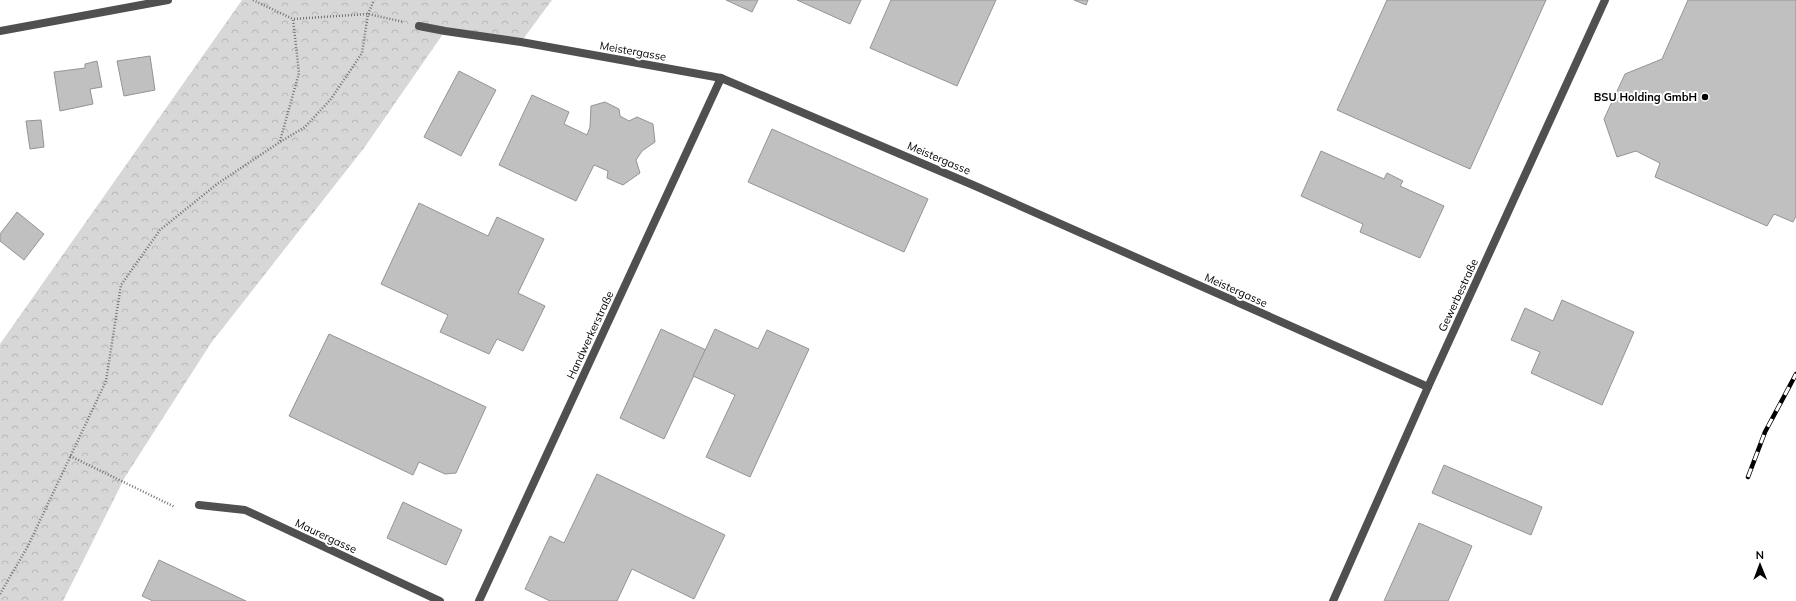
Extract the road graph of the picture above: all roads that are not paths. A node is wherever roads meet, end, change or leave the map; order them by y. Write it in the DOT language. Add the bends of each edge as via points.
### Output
graph roads {
  1 [pos="168,0"];
  2 [pos="1605,0"];
  3 [pos="419,26"];
  4 [pos="0,31"];
  5 [pos="721,78"];
  6 [pos="1428,386"];
  7 [pos="199,505"];
  8 [pos="440,601"];
  9 [pos="479,601"];
  10 [pos="1333,601"];
  1 -- 4 [label="street"];
  2 -- 6 [label="street, Gewerbestraße"];
  3 -- 5 [label="street, Meistergasse"];
  5 -- 6 [label="street, Meistergasse" via="973,185"];
  5 -- 9 [label="street, Handwerkerstraße"];
  6 -- 10 [label="street, Gewerbestraße"];
  7 -- 8 [label="street, Maurergasse" via="245,510"];
}
